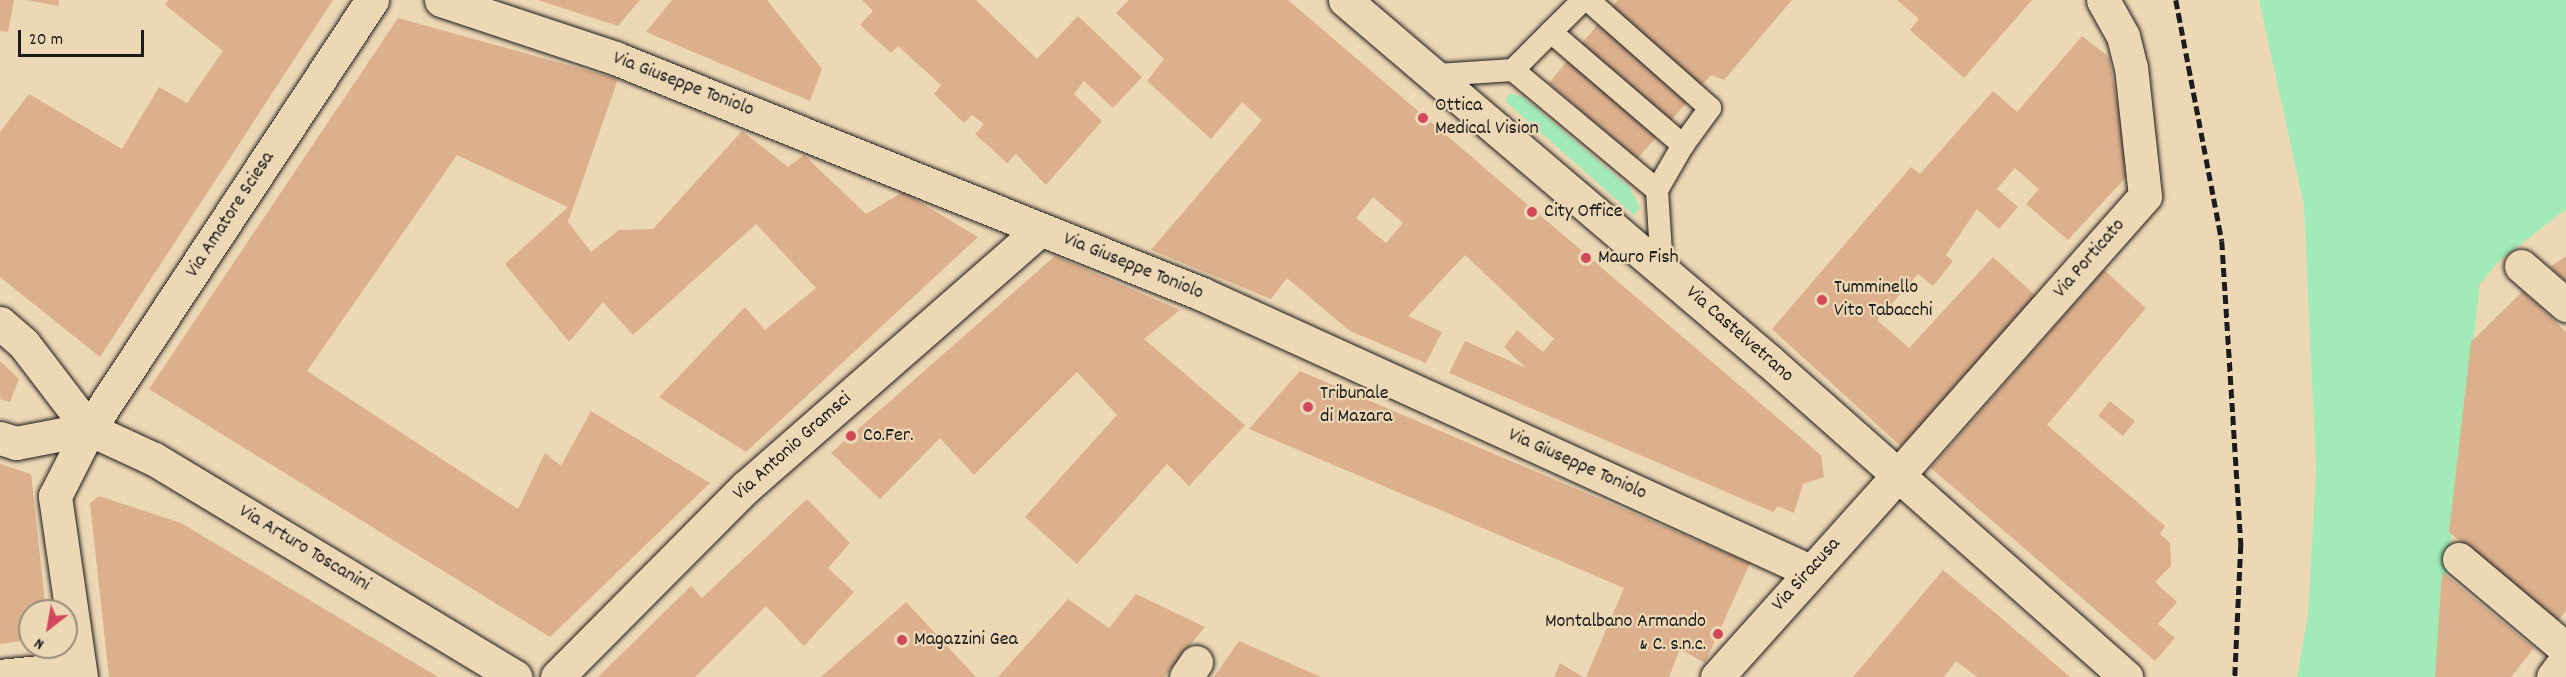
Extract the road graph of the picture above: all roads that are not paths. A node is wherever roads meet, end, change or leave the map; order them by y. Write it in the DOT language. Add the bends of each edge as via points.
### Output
graph roads {
  1 [pos="372,0"];
  2 [pos="441,0"];
  3 [pos="1345,0"];
  4 [pos="1583,0"];
  5 [pos="1588,0"];
  6 [pos="2103,0"];
  7 [pos="1551,32"];
  8 [pos="1513,70"];
  9 [pos="1437,75"];
  10 [pos="1683,145"];
  11 [pos="1657,190"];
  12 [pos="1040,230"];
  13 [pos="2521,266"];
  14 [pos="1662,269"];
  15 [pos="2566,305"];
  16 [pos="0,323"];
  17 [pos="89,429"];
  18 [pos="0,438"];
  19 [pos="1899,474"];
  20 [pos="2459,559"];
  21 [pos="1810,571"];
  22 [pos="2566,649"];
  23 [pos="2566,660"];
  24 [pos="80,672"];
  25 [pos="0,676"];
  26 [pos="515,677"];
  27 [pos="557,677"];
  28 [pos="1717,677"];
  29 [pos="2126,677"];
  30 [pos="2553,677"];
  1 -- 17 [label="street, Via Amatore Sciesa"];
  2 -- 12 [label="street, Via Giuseppe Toniolo" via="626,62"];
  3 -- 9 [label="street, Via Castelvetrano"];
  4 -- 7 [label="lane"];
  5 -- 10 [label="lane" via="1710,108"];
  6 -- 19 [label="street, Via Porticato" via="2123,36 2131,68 2145,196"];
  7 -- 8 [label="lane"];
  7 -- 10 [label="lane"];
  8 -- 9 [label="lane"];
  8 -- 11 [label="lane"];
  9 -- 14 [label="street, Via Castelvetrano"];
  10 -- 11 [label="lane"];
  11 -- 14 [label="lane"];
  12 -- 21 [label="street, Via Giuseppe Toniolo" via="1202,294"];
  12 -- 27 [label="street, Via Antonio Gramsci" via="746,487"];
  13 -- 15 [label="street"];
  14 -- 19 [label="street, Via Castelvetrano"];
  16 -- 17 [label="street" via="24,344"];
  17 -- 18 [label="street" via="16,443"];
  17 -- 24 [label="street, Via Amatore Sciesa" via="55,496"];
  17 -- 26 [label="street, Via Arturo Toscanini" via="154,459"];
  19 -- 21 [label="street, Via Siracusa"];
  19 -- 29 [label="street, Via Castelvetrano"];
  20 -- 22 [label="street"];
  21 -- 28 [label="street, Via Siracusa"];
  23 -- 30 [label="street"];
  24 -- 25 [label="street"];
}
